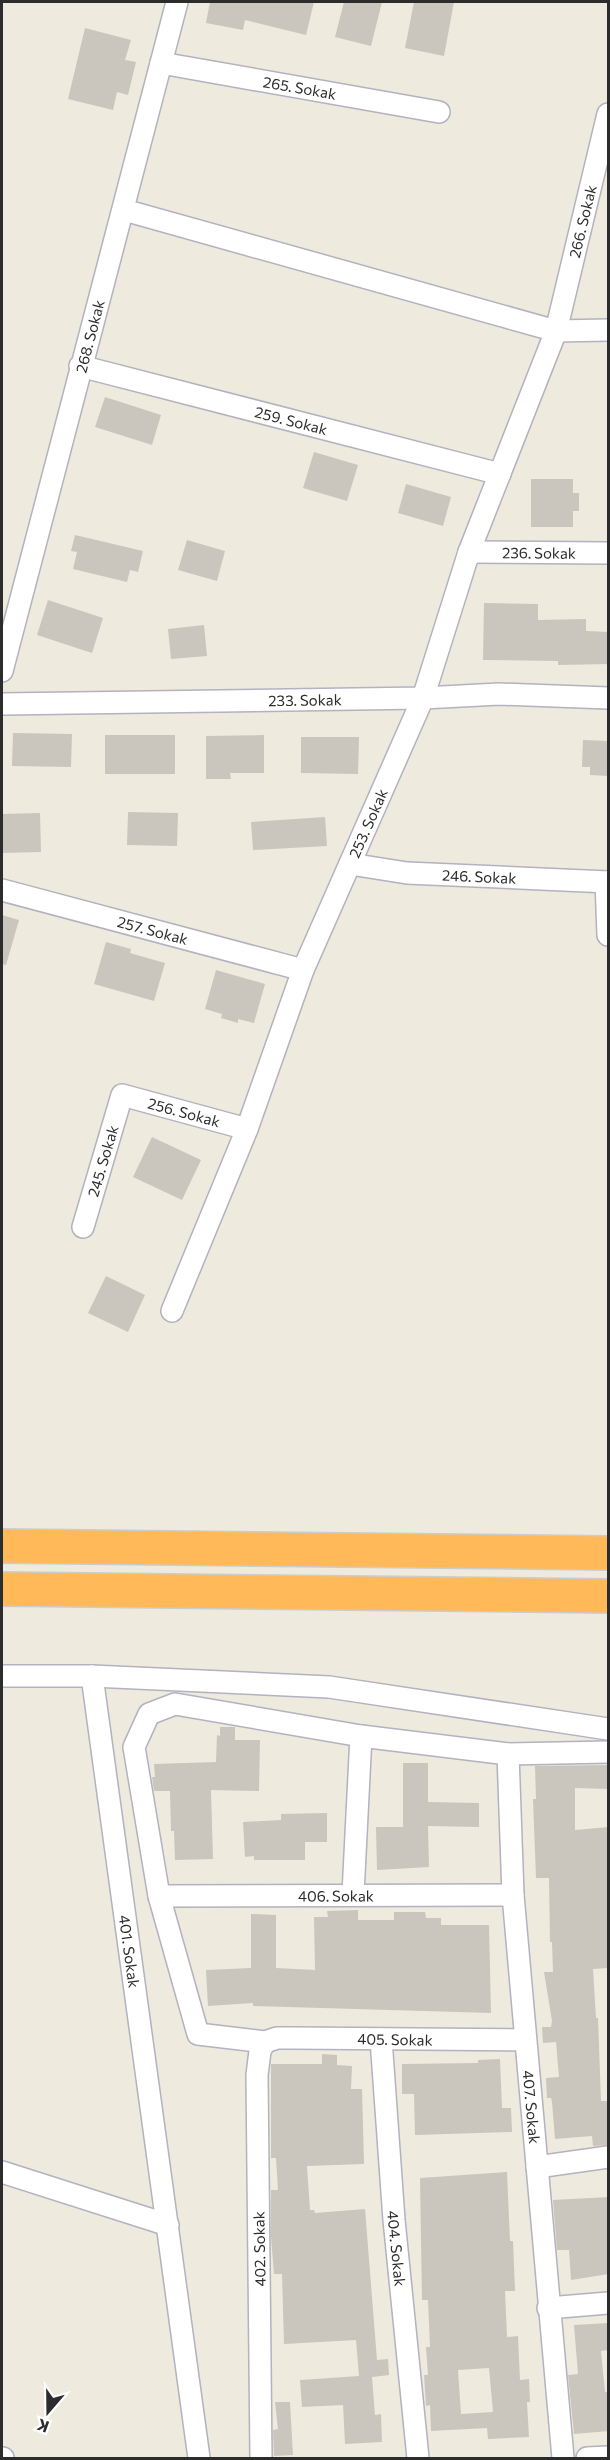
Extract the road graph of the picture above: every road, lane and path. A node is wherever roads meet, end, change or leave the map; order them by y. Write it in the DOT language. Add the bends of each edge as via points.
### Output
graph roads {
  1 [pos="177,2"];
  2 [pos="161,63"];
  3 [pos="439,112"];
  4 [pos="609,114"];
  5 [pos="124,210"];
  6 [pos="609,330"];
  7 [pos="556,332"];
  8 [pos="80,366"];
  9 [pos="500,474"];
  10 [pos="470,552"];
  11 [pos="609,553"];
  12 [pos="2,671"];
  13 [pos="423,698"];
  14 [pos="609,698"];
  15 [pos="2,704"];
  16 [pos="350,864"];
  17 [pos="607,882"];
  18 [pos="2,890"];
  19 [pos="609,935"];
  20 [pos="303,970"];
  21 [pos="122,1095"];
  22 [pos="247,1129"];
  23 [pos="83,1227"];
  24 [pos="172,1311"];
  25 [pos="2,1546"];
  26 [pos="609,1553"];
  27 [pos="2,1589"];
  28 [pos="609,1596"];
  29 [pos="2,1676"];
  30 [pos="92,1677"];
  31 [pos="609,1728"];
  32 [pos="361,1736"];
  33 [pos="609,1752"];
  34 [pos="508,1754"];
  35 [pos="353,1894"];
  36 [pos="513,1895"];
  37 [pos="159,1896"];
  38 [pos="381,2038"];
  39 [pos="525,2040"];
  40 [pos="265,2042"];
  41 [pos="609,2157"];
  42 [pos="537,2167"];
  43 [pos="2,2172"];
  44 [pos="168,2225"];
  45 [pos="609,2303"];
  46 [pos="548,2308"];
  47 [pos="609,2457"];
  48 [pos="199,2458"];
  49 [pos="261,2458"];
  50 [pos="418,2458"];
  51 [pos="562,2458"];
  52 [pos="587,2458"];
  1 -- 2 [label="street, 268. Sokak"];
  2 -- 3 [label="street, 265. Sokak"];
  2 -- 5 [label="street, 268. Sokak"];
  4 -- 7 [label="street, 266. Sokak"];
  5 -- 7 [label="street"];
  5 -- 8 [label="street, 268. Sokak"];
  6 -- 7 [label="street"];
  7 -- 9 [label="street, 253. Sokak"];
  8 -- 9 [label="street, 259. Sokak"];
  8 -- 12 [label="street, 268. Sokak"];
  9 -- 10 [label="street, 253. Sokak"];
  10 -- 11 [label="street, 236. Sokak"];
  10 -- 13 [label="street, 253. Sokak"];
  13 -- 14 [label="street, 233. Sokak" via="499,694"];
  13 -- 15 [label="street, 233. Sokak"];
  13 -- 16 [label="street, 253. Sokak"];
  16 -- 17 [label="street, 246. Sokak" via="407,873"];
  16 -- 20 [label="street, 253. Sokak"];
  17 -- 19 [label="street"];
  18 -- 20 [label="street, 257. Sokak"];
  20 -- 22 [label="street, 253. Sokak"];
  21 -- 22 [label="street, 256. Sokak"];
  21 -- 23 [label="street, 245. Sokak"];
  22 -- 24 [label="street, 253. Sokak"];
  25 -- 26 [label="highway"];
  27 -- 28 [label="highway"];
  29 -- 30 [label="street"];
  30 -- 31 [label="street" via="329,1687"];
  30 -- 44 [label="street, 401. Sokak"];
  32 -- 34 [label="street"];
  32 -- 35 [label="street"];
  32 -- 37 [label="street" via="175,1704 149,1714 134,1747"];
  33 -- 34 [label="street"];
  34 -- 36 [label="street, 407. Sokak"];
  35 -- 36 [label="street, 406. Sokak"];
  35 -- 37 [label="street, 406. Sokak"];
  36 -- 39 [label="street, 407. Sokak"];
  37 -- 40 [label="street, 405. Sokak" via="198,2034"];
  38 -- 39 [label="street, 405. Sokak"];
  38 -- 40 [label="street, 405. Sokak" via="277,2038"];
  38 -- 50 [label="street, 404. Sokak" via="394,2220"];
  39 -- 42 [label="street, 407. Sokak"];
  40 -- 49 [label="street, 402. Sokak" via="256,2075"];
  41 -- 42 [label="street"];
  42 -- 46 [label="street, 407. Sokak"];
  43 -- 44 [label="street"];
  44 -- 48 [label="street, 401. Sokak"];
  45 -- 46 [label="street"];
  46 -- 51 [label="street, 407. Sokak"];
  47 -- 52 [label="street"];
}
